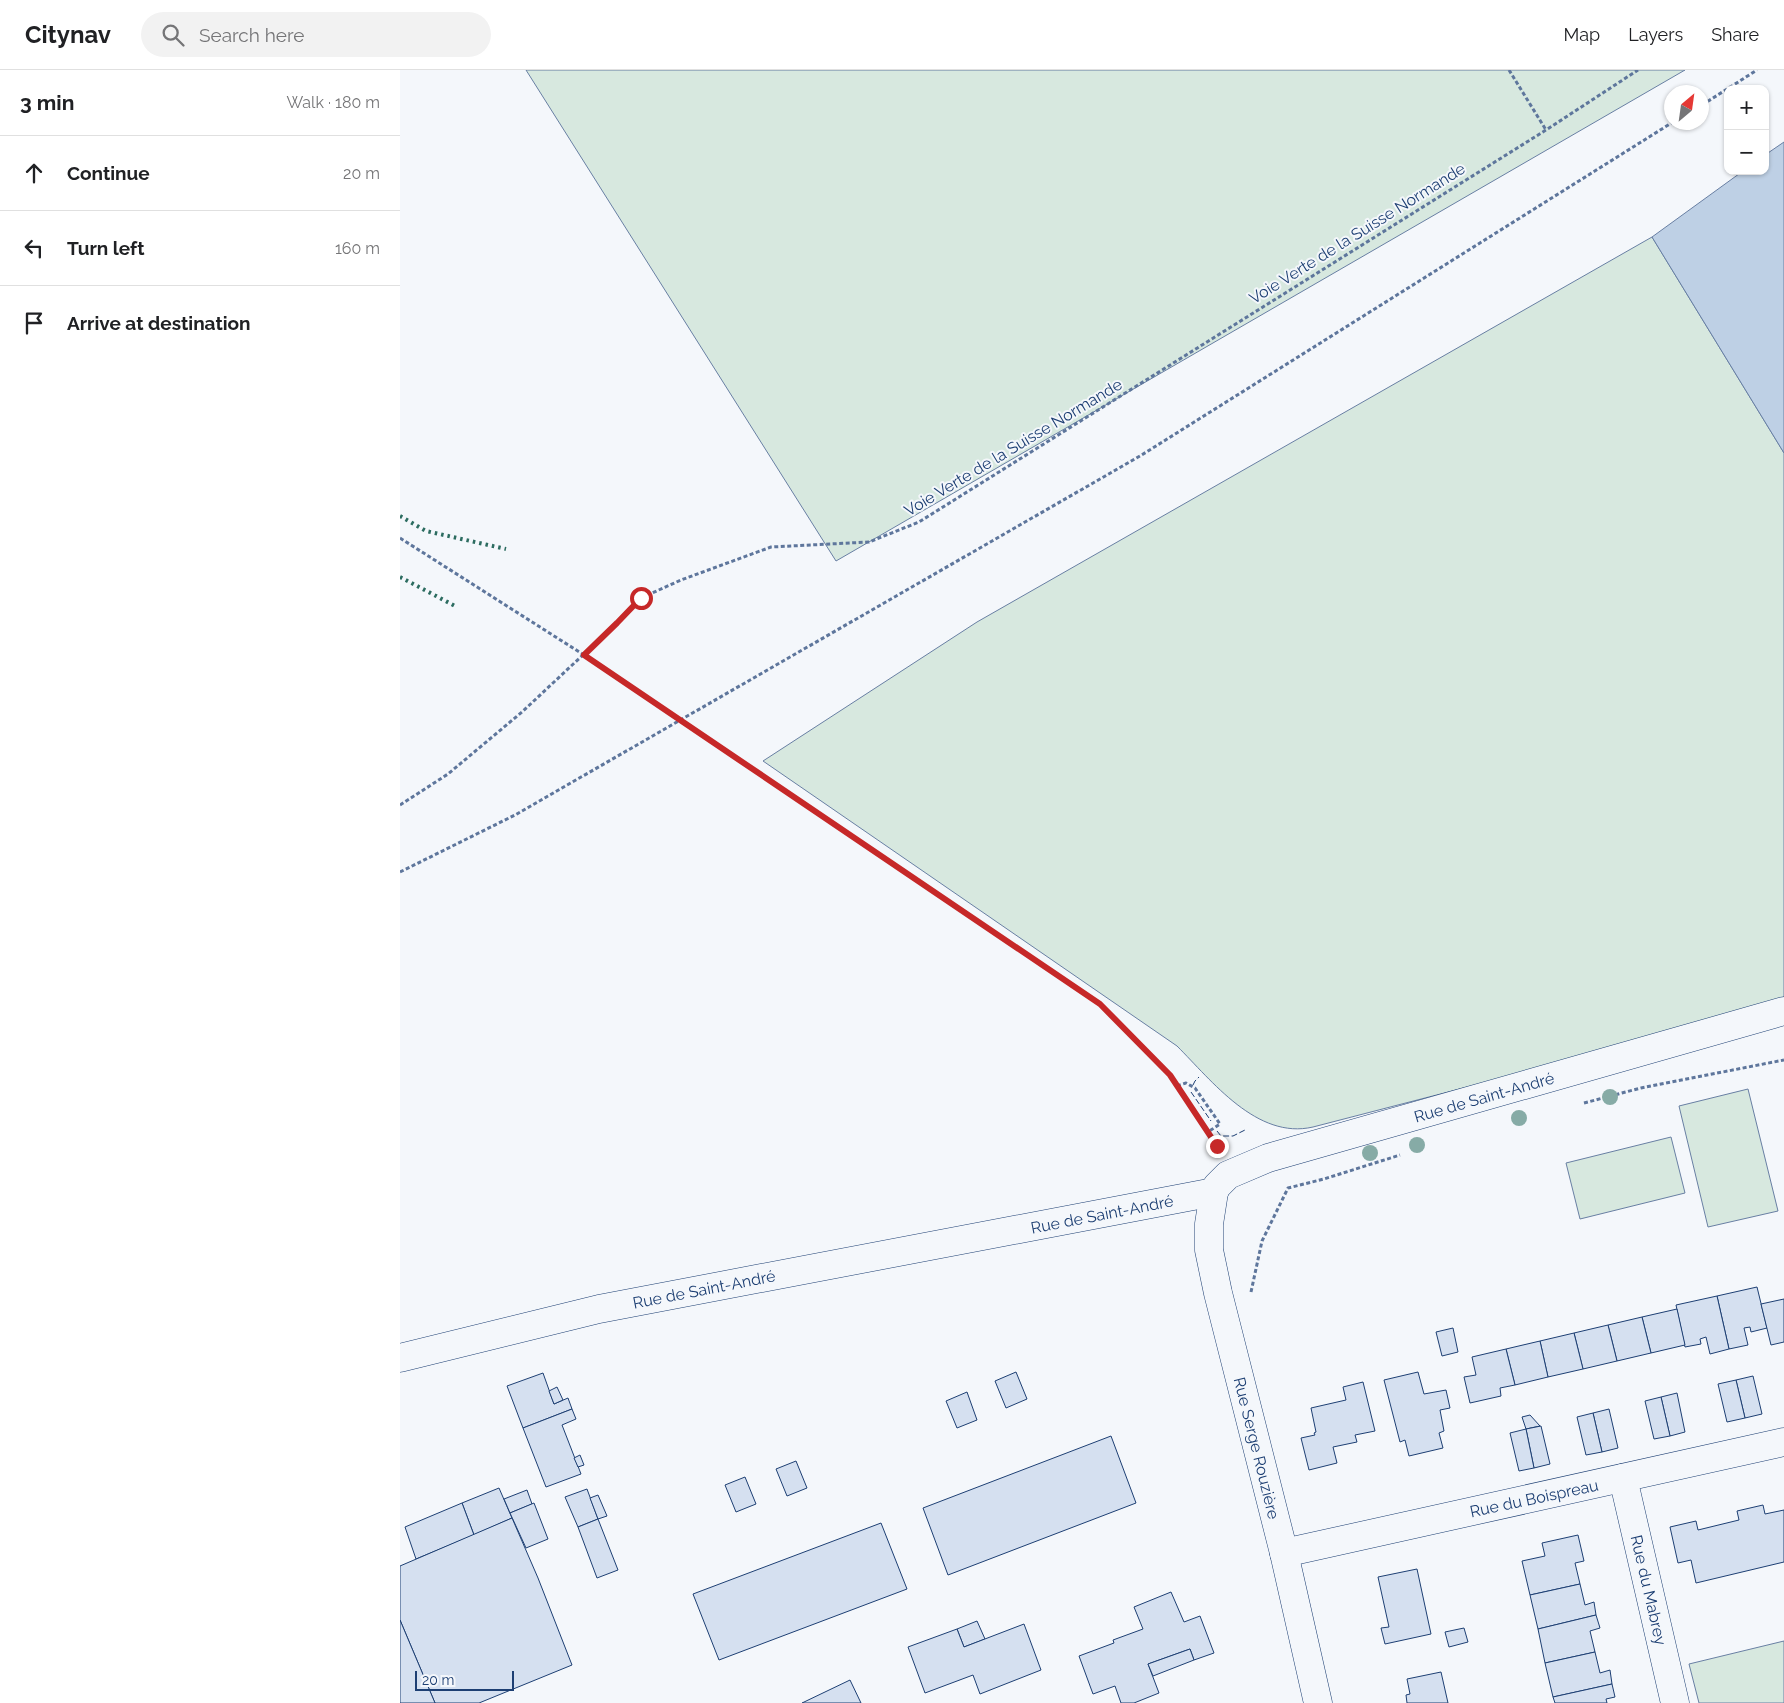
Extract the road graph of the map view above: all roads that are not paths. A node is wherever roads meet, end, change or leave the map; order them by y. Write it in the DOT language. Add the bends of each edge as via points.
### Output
graph roads {
  1 [pos="1784,1011"];
  2 [pos="1214,1192"];
  3 [pos="400,1358"];
  4 [pos="1784,1442"];
  5 [pos="1623,1478"];
  6 [pos="1284,1553"];
  7 [pos="1318,1703"];
  8 [pos="1675,1703"];
  1 -- 2 [label="street, Rue de Saint-André" via="1268,1158 1228,1176"];
  2 -- 3 [label="street, Rue de Saint-André" via="599,1309"];
  2 -- 6 [label="street, Rue Serge Rouzière" via="1209,1250"];
  4 -- 5 [label="street, Rue du Boispreau"];
  5 -- 6 [label="street, Rue du Boispreau"];
  5 -- 8 [label="street, Rue du Mabrey"];
  6 -- 7 [label="street, Rue Serge Rouzière"];
}
